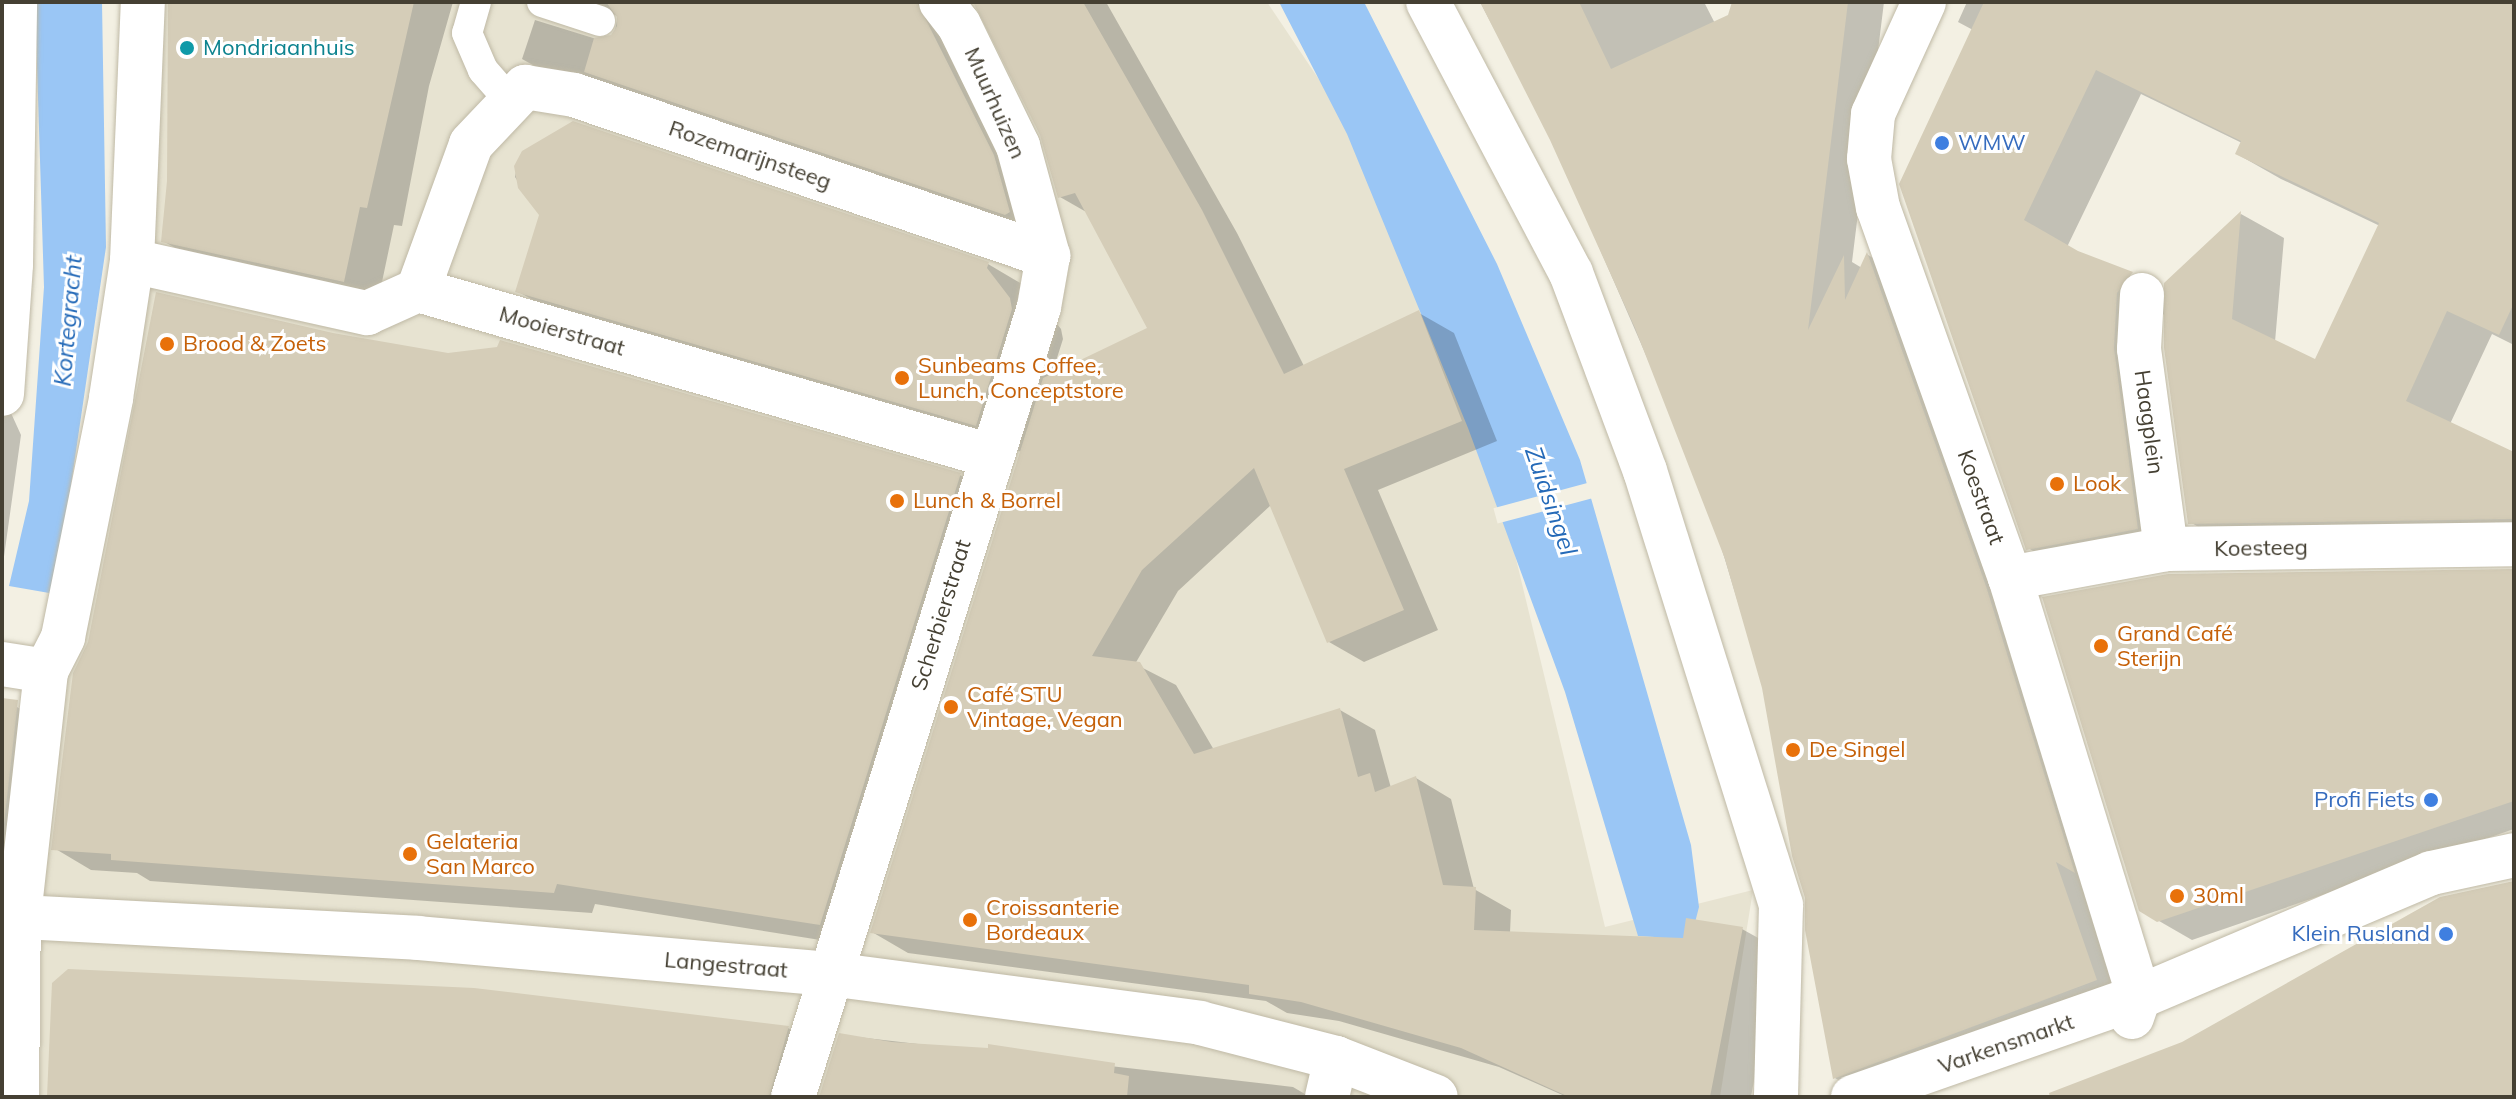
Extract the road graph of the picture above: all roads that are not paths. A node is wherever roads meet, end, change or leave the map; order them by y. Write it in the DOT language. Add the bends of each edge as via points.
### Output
graph roads {
  1 [pos="15,2"];
  2 [pos="143,2"];
  3 [pos="476,2"];
  4 [pos="542,2"];
  5 [pos="941,2"];
  6 [pos="1428,2"];
  7 [pos="1924,2"];
  8 [pos="600,21"];
  9 [pos="511,102"];
  10 [pos="1048,256"];
  11 [pos="132,261"];
  12 [pos="418,290"];
  13 [pos="2142,295"];
  14 [pos="2,394"];
  15 [pos="991,456"];
  16 [pos="2514,544"];
  17 [pos="2166,549"];
  18 [pos="2010,578"];
  19 [pos="2,664"];
  20 [pos="46,671"];
  21 [pos="2514,855"];
  22 [pos="11,916"];
  23 [pos="830,974"];
  24 [pos="2135,1007"];
  25 [pos="1331,1078"];
  26 [pos="17,1097"];
  27 [pos="793,1097"];
  28 [pos="1436,1097"];
  29 [pos="1776,1097"];
  30 [pos="1853,1097"];
  1 -- 14 [label="street" via="11,264"];
  2 -- 11 [label="street"];
  3 -- 9 [label="lane" via="467,33 483,70"];
  4 -- 8 [label="lane"];
  5 -- 10 [label="street, Muurhuizen" via="959,25 1018,146"];
  6 -- 29 [label="street" via="1571,273 1650,486 1781,905"];
  7 -- 18 [label="street, Koestraat" via="1873,114 1869,159 1878,208"];
  9 -- 10 [label="street, Rozemarijnsteeg" via="525,87 574,95"];
  9 -- 12 [label="street, Rozemarijnsteeg" via="471,144"];
  10 -- 15 [label="street, Scherbierstraat" via="1039,307"];
  11 -- 12 [label="street" via="367,313"];
  11 -- 20 [label="street" via="111,398 63,637"];
  12 -- 15 [label="street, Mooierstraat"];
  13 -- 17 [label="street, Haagplein" via="2139,349"];
  15 -- 23 [label="street, Scherbierstraat"];
  16 -- 17 [label="street, Koesteeg"];
  17 -- 18 [label="street, Koesteeg"];
  18 -- 24 [label="street, Koestraat"];
  19 -- 20 [label="street"];
  20 -- 22 [label="street"];
  21 -- 24 [label="street, Varkensmarkt" via="2431,873"];
  22 -- 23 [label="street, Langestraat" via="418,938"];
  22 -- 26 [label="street"];
  23 -- 25 [label="street, Langestraat" via="1200,1023"];
  23 -- 27 [label="street, Scherbierstraat"];
  24 -- 30 [label="street, Varkensmarkt"];
  25 -- 28 [label="street, Langestraat"];
}
